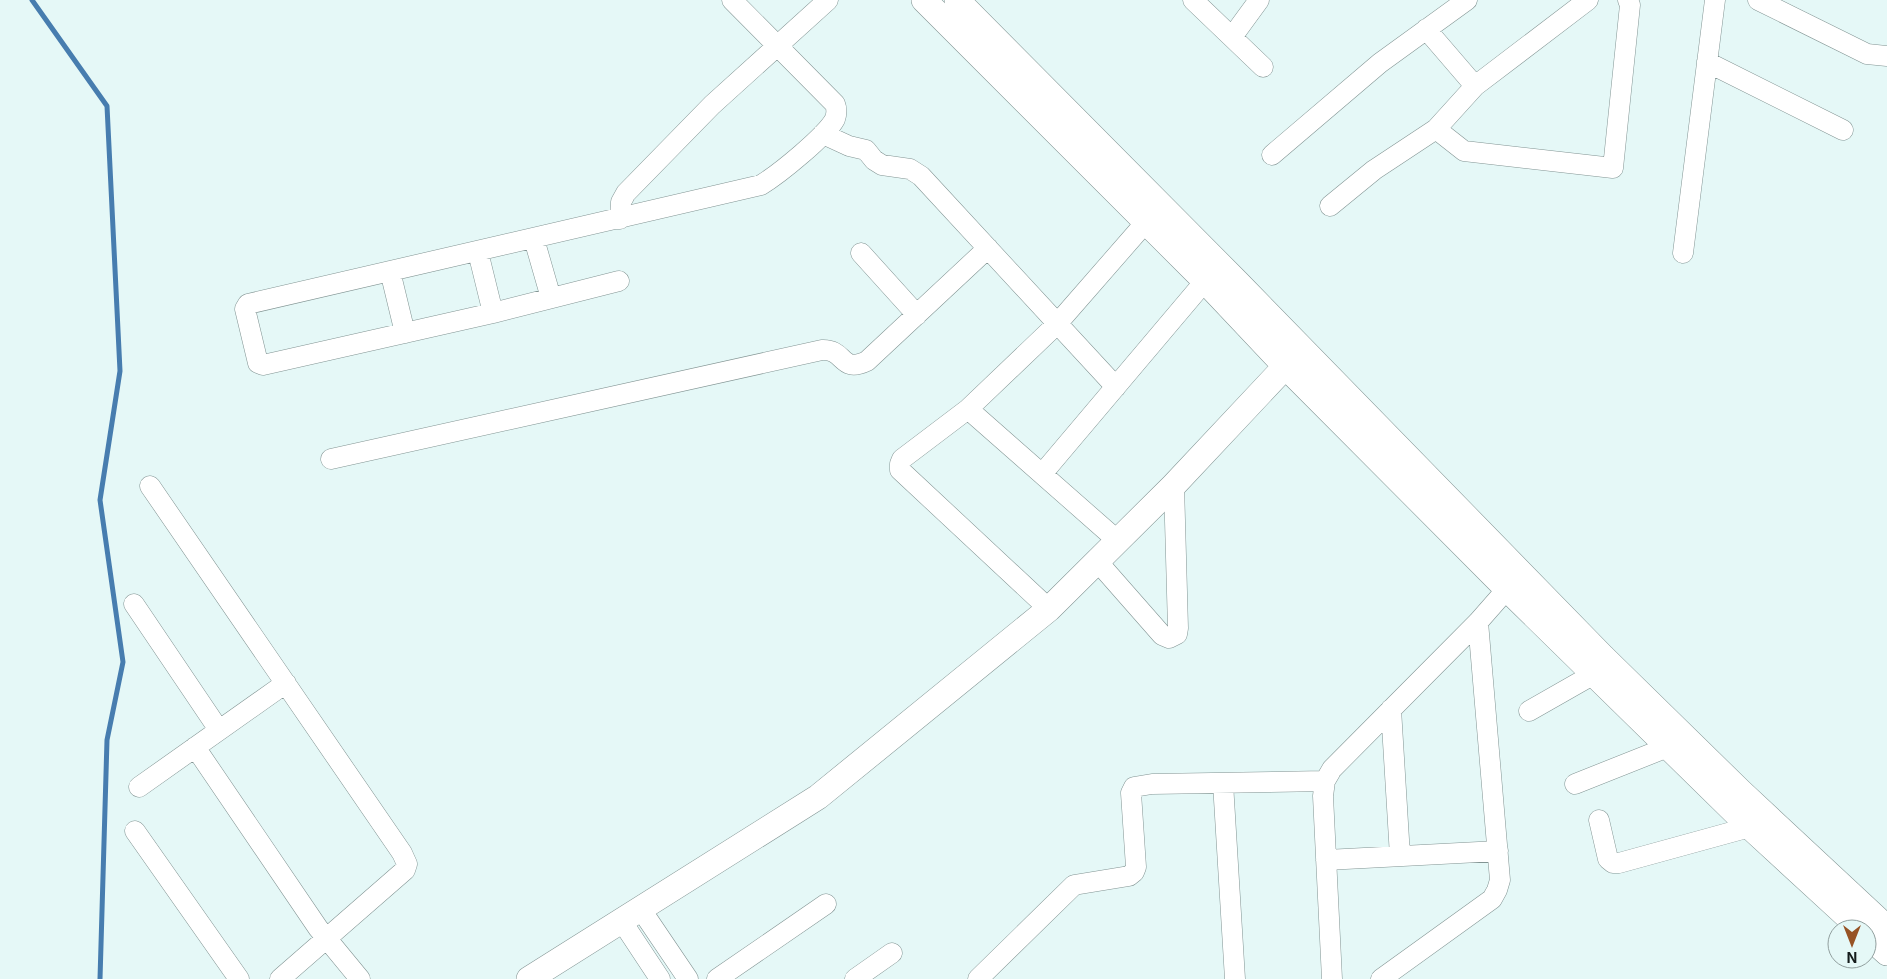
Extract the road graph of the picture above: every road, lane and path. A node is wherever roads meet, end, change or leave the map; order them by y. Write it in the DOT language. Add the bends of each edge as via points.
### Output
graph roads {
  1 [pos="732,0"];
  2 [pos="828,0"];
  3 [pos="924,0"];
  4 [pos="956,0"];
  5 [pos="1193,0"];
  6 [pos="1260,0"];
  7 [pos="1467,0"];
  8 [pos="1588,0"];
  9 [pos="1628,0"];
  10 [pos="1714,0"];
  11 [pos="1758,0"];
  12 [pos="1789,0"];
  13 [pos="1426,29"];
  14 [pos="1232,37"];
  15 [pos="778,47"];
  16 [pos="1887,50"];
  17 [pos="1887,56"];
  18 [pos="1707,62"];
  19 [pos="1263,67"];
  20 [pos="1474,86"];
  21 [pos="1436,129"];
  22 [pos="1843,130"];
  23 [pos="823,134"];
  24 [pos="1272,155"];
  25 [pos="1330,206"];
  26 [pos="620,219"];
  27 [pos="1146,222"];
  28 [pos="534,239"];
  29 [pos="988,248"];
  30 [pos="478,252"];
  31 [pos="861,253"];
  32 [pos="1683,253"];
  33 [pos="390,272"];
  34 [pos="619,281"];
  35 [pos="1205,281"];
  36 [pos="551,298"];
  37 [pos="493,313"];
  38 [pos="917,314"];
  39 [pos="1057,324"];
  40 [pos="405,333"];
  41 [pos="1302,348"];
  42 [pos="1286,366"];
  43 [pos="1116,387"];
  44 [pos="968,409"];
  45 [pos="331,460"];
  46 [pos="1042,474"];
  47 [pos="1174,485"];
  48 [pos="150,486"];
  49 [pos="1118,541"];
  50 [pos="1097,561"];
  51 [pos="1507,589"];
  52 [pos="134,604"];
  53 [pos="1049,609"];
  54 [pos="1478,622"];
  55 [pos="1594,674"];
  56 [pos="286,683"];
  57 [pos="1391,709"];
  58 [pos="1529,711"];
  59 [pos="220,730"];
  60 [pos="195,747"];
  61 [pos="1668,747"];
  62 [pos="1325,781"];
  63 [pos="1223,783"];
  64 [pos="1575,784"];
  65 [pos="139,787"];
  66 [pos="1599,820"];
  67 [pos="1750,827"];
  68 [pos="135,831"];
  69 [pos="1498,851"];
  70 [pos="1400,856"];
  71 [pos="1326,860"];
  72 [pos="1821,880"];
  73 [pos="826,904"];
  74 [pos="630,914"];
  75 [pos="1853,919"];
  76 [pos="1887,928"];
  77 [pos="327,940"];
  78 [pos="1877,944"];
  79 [pos="892,953"];
  80 [pos="1887,953"];
  81 [pos="552,967"];
  82 [pos="1408,970"];
  83 [pos="239,979"];
  84 [pos="280,979"];
  85 [pos="360,979"];
  86 [pos="660,979"];
  87 [pos="688,979"];
  88 [pos="717,979"];
  89 [pos="855,979"];
  90 [pos="978,979"];
  91 [pos="1235,979"];
  92 [pos="1332,979"];
  93 [pos="1381,979"];
  1 -- 15 [label="street"];
  2 -- 15 [label="street"];
  3 -- 27 [label="main road"];
  4 -- 41 [label="main road"];
  5 -- 14 [label="street"];
  6 -- 14 [label="street"];
  7 -- 13 [label="street"];
  8 -- 20 [label="street"];
  9 -- 21 [label="street" via="1613,168 1464,151"];
  10 -- 18 [label="street"];
  11 -- 17 [label="street" via="1867,54"];
  12 -- 16 [label="street"];
  13 -- 20 [label="street"];
  13 -- 24 [label="street" via="1376,66"];
  14 -- 19 [label="street"];
  15 -- 23 [label="street" via="835,104 837,114"];
  15 -- 26 [label="street" via="712,105 626,193 621,202"];
  18 -- 22 [label="street"];
  18 -- 32 [label="street"];
  20 -- 21 [label="street"];
  21 -- 25 [label="street" via="1374,170"];
  23 -- 26 [label="street" via="761,185"];
  23 -- 29 [label="street" via="866,150 882,165 916,172"];
  26 -- 28 [label="street"];
  27 -- 35 [label="main road"];
  27 -- 39 [label="street"];
  28 -- 30 [label="street"];
  28 -- 36 [label="street"];
  29 -- 38 [label="street"];
  29 -- 39 [label="street"];
  30 -- 33 [label="street"];
  30 -- 37 [label="street"];
  31 -- 38 [label="street"];
  33 -- 40 [label="street"];
  33 -- 40 [label="street" via="248,304 245,309 258,363 263,366"];
  34 -- 36 [label="street"];
  35 -- 42 [label="main road"];
  35 -- 43 [label="street"];
  36 -- 37 [label="street"];
  37 -- 40 [label="street"];
  38 -- 45 [label="street" via="858,366 847,364 834,352 822,350"];
  39 -- 43 [label="street"];
  39 -- 44 [label="street"];
  41 -- 42 [label="main road"];
  41 -- 72 [label="main road"];
  42 -- 47 [label="main road"];
  42 -- 51 [label="main road"];
  43 -- 46 [label="street"];
  44 -- 46 [label="street"];
  44 -- 53 [label="street" via="902,459 900,470"];
  46 -- 49 [label="street"];
  47 -- 49 [label="main road"];
  47 -- 50 [label="street" via="1177,634 1169,638 1162,635"];
  48 -- 56 [label="street"];
  49 -- 50 [label="main road"];
  50 -- 53 [label="main road"];
  51 -- 54 [label="street"];
  51 -- 55 [label="main road"];
  52 -- 59 [label="street"];
  53 -- 74 [label="main road" via="818,797"];
  54 -- 57 [label="street"];
  54 -- 69 [label="street"];
  55 -- 58 [label="street"];
  55 -- 61 [label="main road"];
  56 -- 59 [label="street"];
  56 -- 77 [label="street" via="407,864 405,870"];
  57 -- 62 [label="street" via="1332,769"];
  57 -- 70 [label="street"];
  59 -- 60 [label="street"];
  60 -- 65 [label="street"];
  60 -- 77 [label="street"];
  61 -- 64 [label="street"];
  61 -- 67 [label="main road"];
  62 -- 63 [label="street"];
  62 -- 71 [label="street"];
  63 -- 90 [label="street" via="1152,784 1134,788 1131,793 1134,872 1129,876 1074,885"];
  63 -- 91 [label="street"];
  66 -- 67 [label="street" via="1608,859 1613,863"];
  67 -- 72 [label="main road"];
  68 -- 83 [label="street"];
  69 -- 70 [label="street"];
  69 -- 82 [label="street" via="1500,880 1492,899"];
  70 -- 71 [label="street"];
  71 -- 92 [label="street"];
  72 -- 75 [label="main road"];
  72 -- 76 [label="main road"];
  73 -- 88 [label="street"];
  74 -- 81 [label="main road"];
  74 -- 86 [label="street"];
  74 -- 87 [label="street"];
  77 -- 84 [label="street"];
  77 -- 85 [label="street"];
  78 -- 80 [label="main road"];
  79 -- 89 [label="street"];
  82 -- 93 [label="street"];
}
